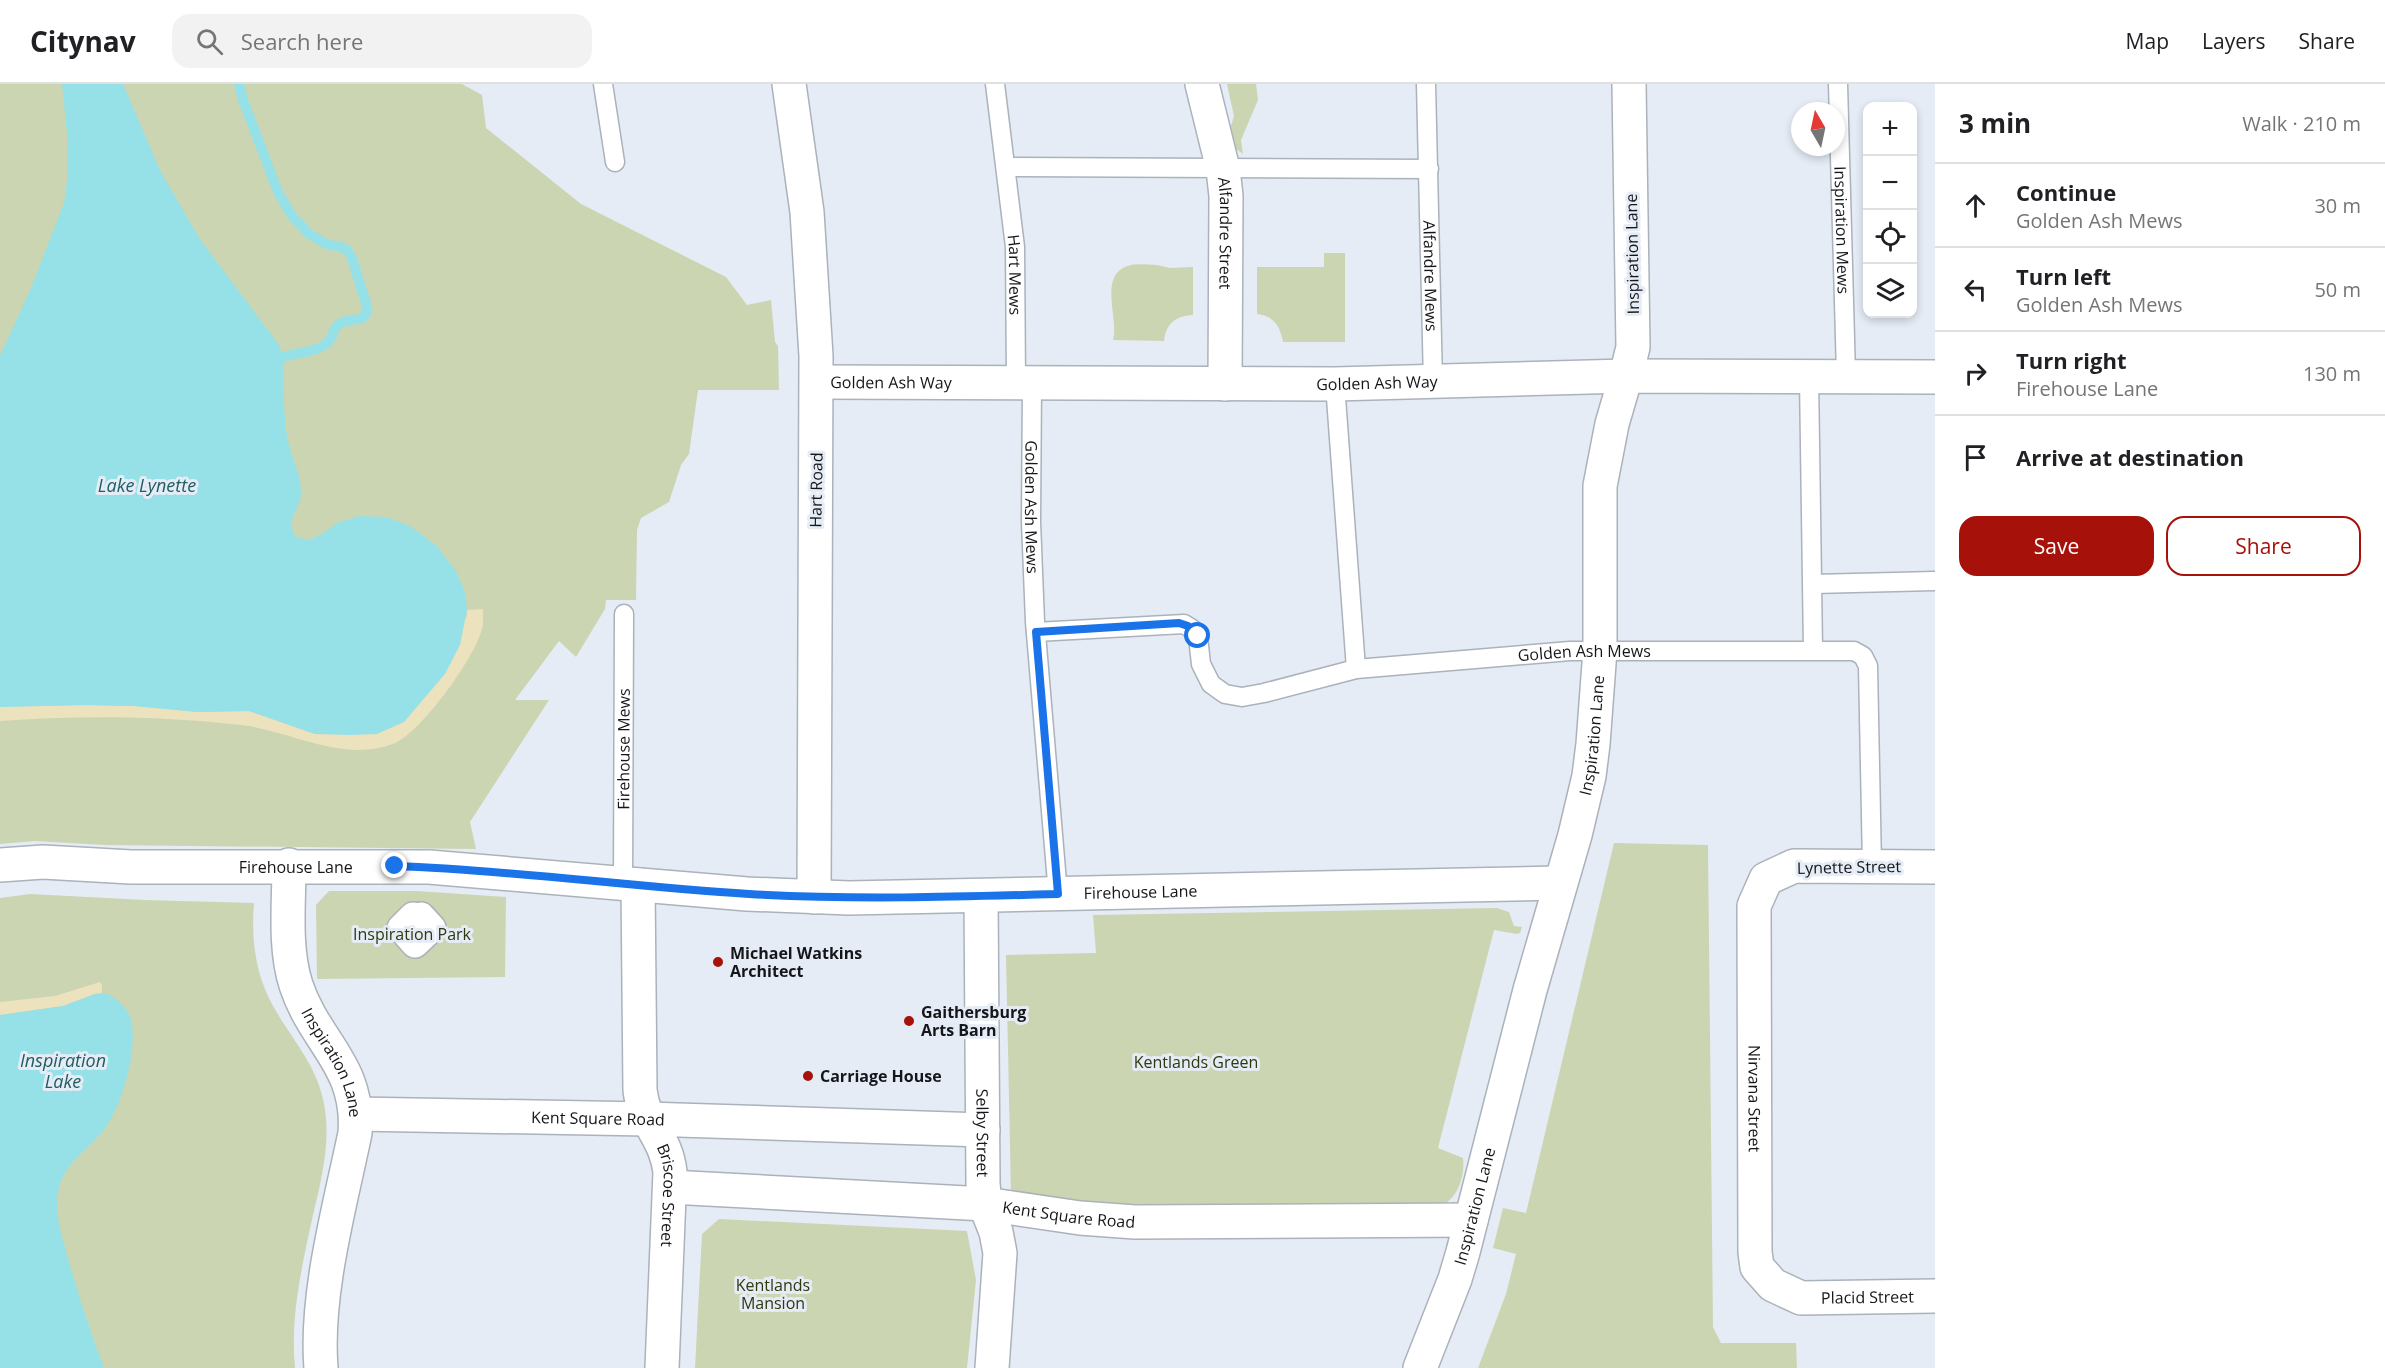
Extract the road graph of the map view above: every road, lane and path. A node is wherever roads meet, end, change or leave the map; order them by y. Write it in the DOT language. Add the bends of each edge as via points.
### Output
graph roads {
  1 [pos="603,84"];
  2 [pos="789,84"];
  3 [pos="995,84"];
  4 [pos="1202,84"];
  5 [pos="1426,84"];
  6 [pos="1629,84"];
  7 [pos="1838,84"];
  8 [pos="615,162"];
  9 [pos="1006,167"];
  10 [pos="1223,169"];
  11 [pos="1429,169"];
  12 [pos="1846,375"];
  13 [pos="1626,376"];
  14 [pos="1809,377"];
  15 [pos="1935,377"];
  16 [pos="817,382"];
  17 [pos="1024,383"];
  18 [pos="1433,383"];
  19 [pos="1225,384"];
  20 [pos="1335,384"];
  21 [pos="1935,581"];
  22 [pos="1813,584"];
  23 [pos="624,614"];
  24 [pos="1036,632"];
  25 [pos="1600,650"];
  26 [pos="1813,650"];
  27 [pos="1356,669"];
  28 [pos="0,865"];
  29 [pos="289,865"];
  30 [pos="1872,866"];
  31 [pos="1935,867"];
  32 [pos="1766,879"];
  33 [pos="1560,883"];
  34 [pos="631,885"];
  35 [pos="1058,894"];
  36 [pos="981,896"];
  37 [pos="814,897"];
  38 [pos="356,1114"];
  39 [pos="647,1119"];
  40 [pos="983,1130"];
  41 [pos="670,1188"];
  42 [pos="985,1204"];
  43 [pos="1471,1220"];
  44 [pos="1935,1296"];
  45 [pos="1801,1298"];
  46 [pos="321,1368"];
  47 [pos="663,1368"];
  48 [pos="992,1368"];
  49 [pos="1420,1368"];
  1 -- 8 [label="lane"];
  2 -- 16 [label="street, Hart Road" via="807,212"];
  3 -- 9 [label="lane, Hart Mews"];
  4 -- 10 [label="street, Alfandre Street"];
  5 -- 11 [label="lane, Alfandre Mews"];
  6 -- 13 [label="street, Inspiration Lane" via="1633,336"];
  7 -- 12 [label="lane, Inspiration Mews"];
  9 -- 10 [label="lane"];
  9 -- 17 [label="lane, Hart Mews"];
  10 -- 11 [label="lane"];
  10 -- 19 [label="street, Alfandre Street"];
  11 -- 18 [label="lane, Alfandre Mews"];
  12 -- 14 [label="street, Golden Ash Way"];
  12 -- 15 [label="street, Golden Ash Way"];
  13 -- 14 [label="street, Golden Ash Way"];
  13 -- 18 [label="street, Golden Ash Way"];
  13 -- 25 [label="street, Inspiration Lane" via="1600,486"];
  14 -- 22 [label="lane"];
  16 -- 17 [label="street, Golden Ash Way"];
  16 -- 37 [label="street, Hart Road"];
  17 -- 19 [label="street, Golden Ash Way"];
  17 -- 24 [label="lane, Golden Ash Mews"];
  18 -- 20 [label="street, Golden Ash Way"];
  19 -- 20 [label="street, Golden Ash Way"];
  20 -- 27 [label="lane"];
  21 -- 22 [label="lane"];
  22 -- 26 [label="lane"];
  23 -- 34 [label="lane, Firehouse Mews"];
  24 -- 27 [label="lane, Golden Ash Mews" via="1184,624 1198,636 1206,678 1217,690 1234,696 1264,693"];
  24 -- 35 [label="lane, Golden Ash Mews"];
  25 -- 26 [label="lane, Golden Ash Mews"];
  25 -- 27 [label="lane, Golden Ash Mews"];
  25 -- 33 [label="street, Inspiration Lane" via="1589,776"];
  26 -- 30 [label="lane, Golden Ash Mews" via="1854,651 1863,656 1868,666"];
  28 -- 29 [label="street, Firehouse Lane"];
  29 -- 34 [label="street, Firehouse Lane" via="429,867"];
  29 -- 38 [label="street, Inspiration Lane" via="290,945 296,984 348,1078"];
  30 -- 31 [label="street, Lynette Street"];
  30 -- 32 [label="street, Lynette Street" via="1794,866"];
  32 -- 45 [label="street, Nirvana Street" via="1754,906 1755,1252 1757,1267 1773,1285"];
  33 -- 35 [label="street, Firehouse Lane"];
  33 -- 43 [label="street, Inspiration Lane"];
  34 -- 37 [label="street, Firehouse Lane"];
  34 -- 39 [label="street, Briscoe Street" via="640,1090"];
  35 -- 36 [label="street, Firehouse Lane"];
  36 -- 37 [label="street, Firehouse Lane"];
  36 -- 40 [label="street, Selby Street"];
  38 -- 39 [label="street, Kent Square Road"];
  38 -- 46 [label="street, Inspiration Lane" via="322,1300"];
  39 -- 40 [label="street, Kent Square Road"];
  39 -- 41 [label="street, Briscoe Street" via="666,1149"];
  40 -- 42 [label="street, Selby Street"];
  41 -- 42 [label="street, Kent Square Road"];
  41 -- 47 [label="street, Briscoe Street"];
  42 -- 43 [label="street, Kent Square Road" via="1135,1222"];
  42 -- 48 [label="street, Selby Street" via="1000,1253"];
  43 -- 49 [label="street, Inspiration Lane" via="1455,1279"];
  44 -- 45 [label="street, Placid Street"];
}
